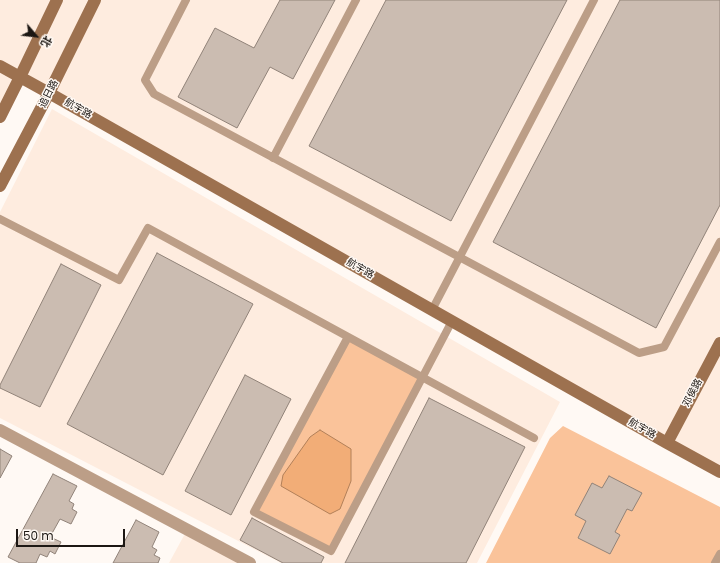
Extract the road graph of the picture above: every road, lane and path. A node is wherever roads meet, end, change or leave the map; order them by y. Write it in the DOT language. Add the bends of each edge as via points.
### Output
graph roads {
  1 [pos="57,0"];
  2 [pos="95,0"];
  3 [pos="186,0"];
  4 [pos="356,0"];
  5 [pos="594,0"];
  6 [pos="0,66"];
  7 [pos="20,77"];
  8 [pos="50,92"];
  9 [pos="0,117"];
  10 [pos="273,158"];
  11 [pos="0,186"];
  12 [pos="0,219"];
  13 [pos="720,242"];
  14 [pos="460,257"];
  15 [pos="432,310"];
  16 [pos="452,321"];
  17 [pos="348,337"];
  18 [pos="720,343"];
  19 [pos="422,377"];
  20 [pos="0,430"];
  21 [pos="534,438"];
  22 [pos="666,443"];
  23 [pos="720,472"];
  24 [pos="720,554"];
  25 [pos="250,563"];
  26 [pos="715,563"];
  1 -- 7 [label="street"];
  2 -- 8 [label="street, 追日路"];
  3 -- 10 [label="lane" via="146,80 154,94"];
  4 -- 10 [label="lane"];
  5 -- 14 [label="lane"];
  6 -- 7 [label="street, 航宇路"];
  7 -- 8 [label="street, 航宇路"];
  7 -- 9 [label="street"];
  8 -- 11 [label="street, 追日路"];
  8 -- 15 [label="street, 航宇路"];
  10 -- 14 [label="lane"];
  12 -- 17 [label="lane" via="119,280 148,228"];
  13 -- 14 [label="lane" via="664,347 639,353"];
  14 -- 15 [label="lane"];
  15 -- 16 [label="street, 航宇路"];
  16 -- 19 [label="lane"];
  16 -- 22 [label="street, 航宇路"];
  17 -- 19 [label="lane"];
  17 -- 19 [label="lane" via="254,512 331,552"];
  18 -- 22 [label="street, 邓侯路"];
  19 -- 21 [label="lane"];
  20 -- 25 [label="street"];
  22 -- 23 [label="street, 航宇路"];
  24 -- 26 [label="lane"];
}
